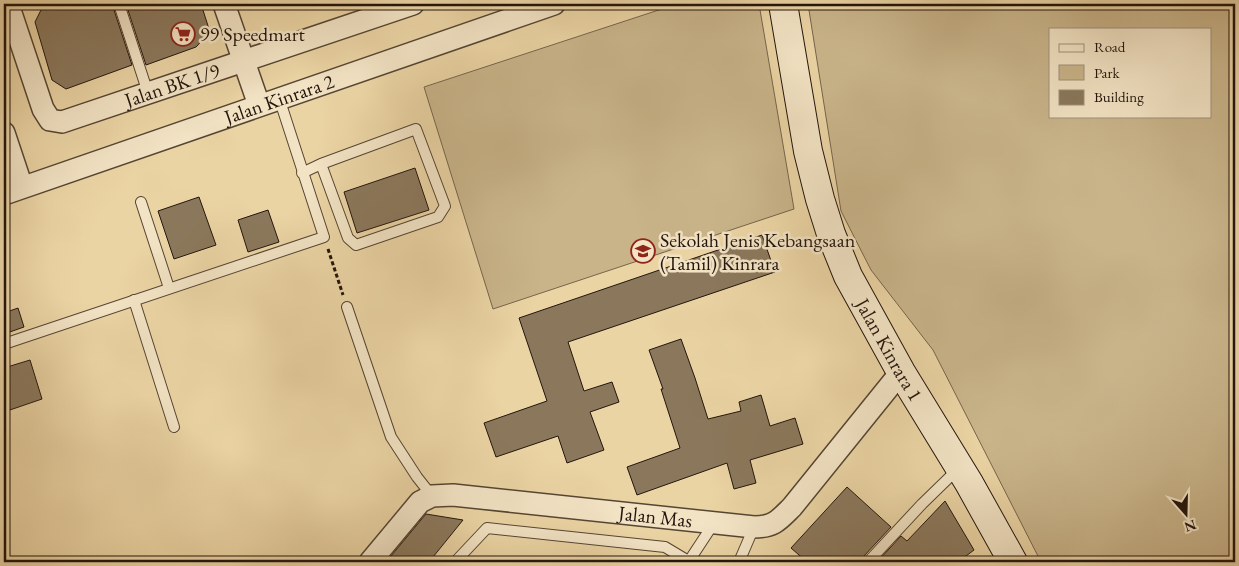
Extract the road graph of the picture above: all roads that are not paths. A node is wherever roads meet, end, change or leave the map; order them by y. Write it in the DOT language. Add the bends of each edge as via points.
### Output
graph roads {
  1 [pos="8,4"];
  2 [pos="119,4"];
  3 [pos="224,4"];
  4 [pos="413,4"];
  5 [pos="554,4"];
  6 [pos="783,4"];
  7 [pos="244,60"];
  8 [pos="148,93"];
  9 [pos="269,101"];
  10 [pos="4,133"];
  11 [pos="321,164"];
  12 [pos="302,173"];
  13 [pos="13,190"];
  14 [pos="141,202"];
  15 [pos="169,288"];
  16 [pos="134,300"];
  17 [pos="347,308"];
  18 [pos="4,344"];
  19 [pos="901,372"];
  20 [pos="174,427"];
  21 [pos="959,467"];
  22 [pos="432,496"];
  23 [pos="714,523"];
  24 [pos="754,527"];
  25 [pos="370,562"];
  26 [pos="456,562"];
  27 [pos="689,562"];
  28 [pos="739,562"];
  29 [pos="868,562"];
  30 [pos="1012,562"];
  1 -- 8 [label="street, Jalan BK 1/9" via="42,109 50,120 62,122"];
  2 -- 8 [label="lane"];
  3 -- 7 [label="street"];
  4 -- 7 [label="street, Jalan BK 1/9"];
  5 -- 9 [label="street, Jalan Kinrara 2"];
  6 -- 19 [label="street, Jalan Kinrara 1" via="808,151 831,234 848,276"];
  7 -- 8 [label="street, Jalan BK 1/9"];
  7 -- 9 [label="street"];
  9 -- 12 [label="lane"];
  9 -- 13 [label="street, Jalan Kinrara 2"];
  10 -- 13 [label="street"];
  11 -- 11 [label="lane" via="416,129 445,206 438,217 356,245 348,238"];
  11 -- 12 [label="lane"];
  12 -- 15 [label="lane" via="324,236"];
  14 -- 15 [label="lane"];
  15 -- 16 [label="lane"];
  16 -- 18 [label="lane"];
  16 -- 20 [label="lane"];
  17 -- 22 [label="lane" via="391,437"];
  19 -- 21 [label="street, Jalan Kinrara 1"];
  19 -- 24 [label="street, Jalan Mas" via="792,507 774,524"];
  21 -- 29 [label="lane"];
  21 -- 30 [label="street, Jalan Kinrara 1"];
  22 -- 23 [label="street, Jalan Mas" via="453,495"];
  22 -- 25 [label="street" via="420,502"];
  23 -- 24 [label="street, Jalan Mas"];
  23 -- 27 [label="lane"];
  24 -- 28 [label="lane"];
  26 -- 27 [label="lane" via="487,528 665,547"];
}
